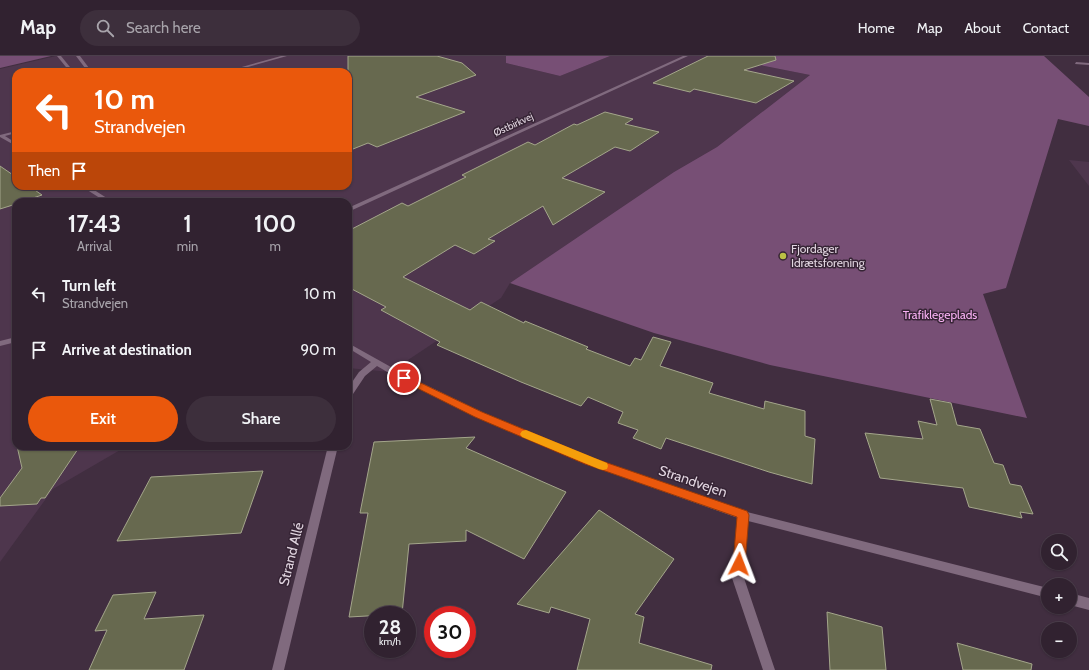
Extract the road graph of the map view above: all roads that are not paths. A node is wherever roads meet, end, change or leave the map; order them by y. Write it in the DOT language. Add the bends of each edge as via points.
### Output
graph roads {
  1 [pos="59,56"];
  2 [pos="78,56"];
  3 [pos="285,56"];
  4 [pos="686,56"];
  5 [pos="1076,63"];
  6 [pos="1089,64"];
  7 [pos="69,68"];
  8 [pos="87,68"];
  9 [pos="241,68"];
  10 [pos="12,133"];
  11 [pos="0,136"];
  12 [pos="12,143"];
  13 [pos="90,190"];
  14 [pos="104,198"];
  15 [pos="352,208"];
  16 [pos="12,340"];
  17 [pos="0,344"];
  18 [pos="352,347"];
  19 [pos="377,362"];
  20 [pos="352,389"];
  21 [pos="333,450"];
  22 [pos="743,515"];
  23 [pos="1041,592"];
  24 [pos="1077,601"];
  25 [pos="1089,604"];
  26 [pos="278,670"];
  27 [pos="769,670"];
  1 -- 7 [label="street"];
  2 -- 8 [label="street"];
  3 -- 9 [label="street"];
  4 -- 15 [label="street, Østbirkvej"];
  5 -- 6 [label="street"];
  10 -- 11 [label="street"];
  11 -- 12 [label="street"];
  13 -- 14 [label="street"];
  16 -- 17 [label="street"];
  18 -- 19 [label="street, Strandvejen"];
  19 -- 20 [label="street" via="362,374"];
  19 -- 22 [label="street, Strandvejen" via="479,414 589,461"];
  21 -- 26 [label="street, Strand Allé"];
  22 -- 23 [label="street, Strandvejen"];
  22 -- 27 [label="street" via="738,578"];
  24 -- 25 [label="street"];
}
